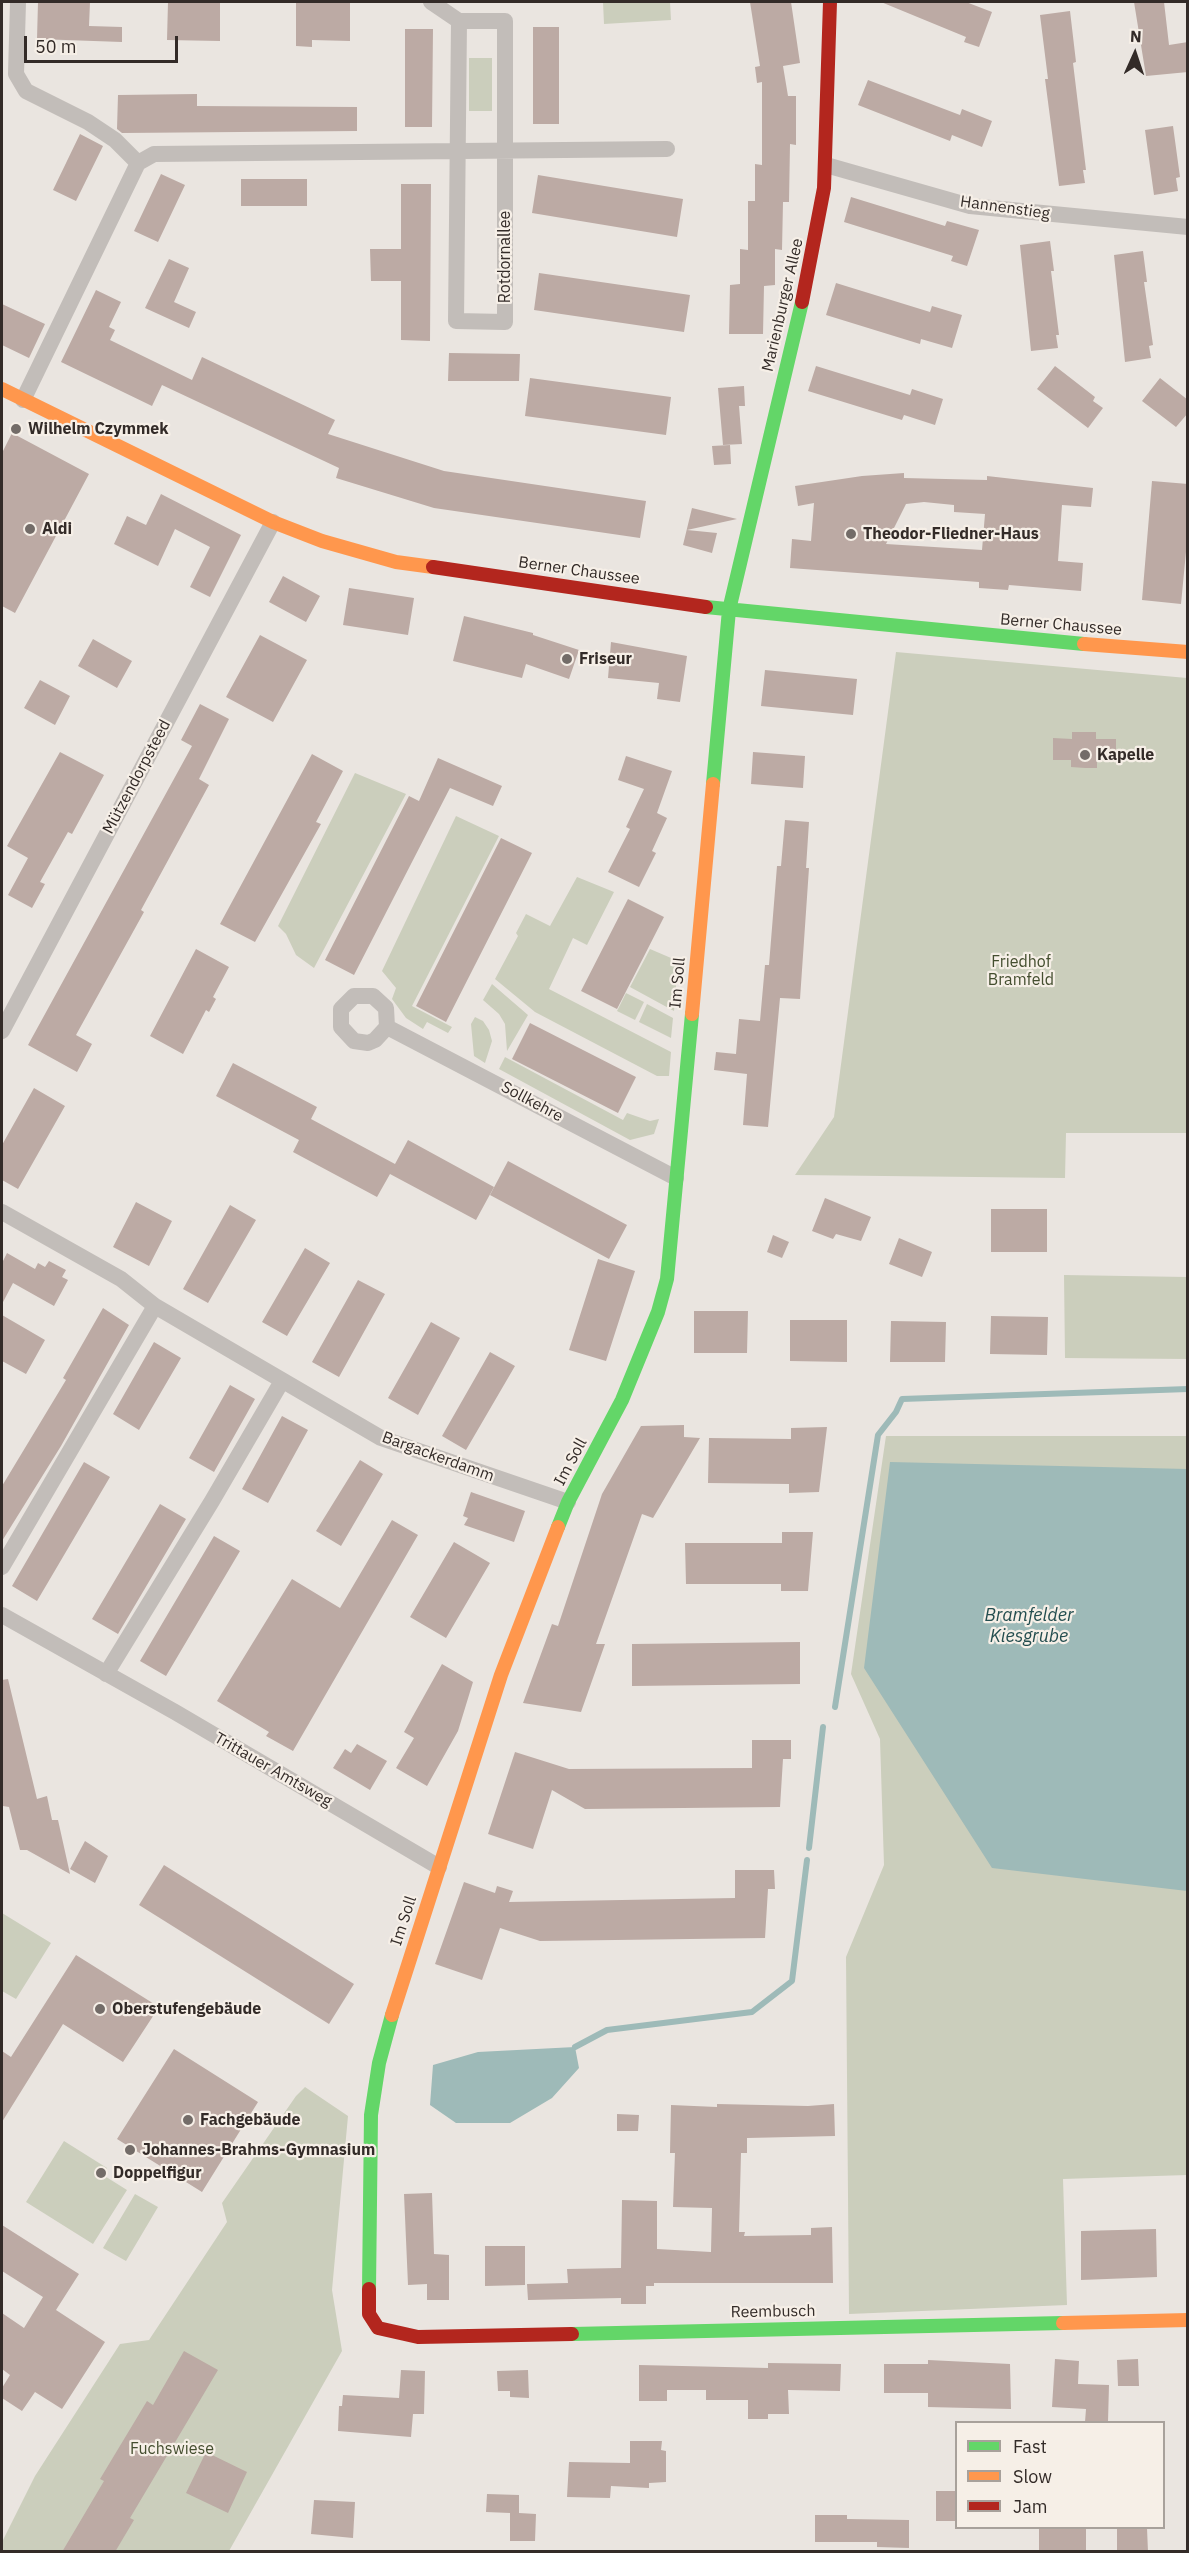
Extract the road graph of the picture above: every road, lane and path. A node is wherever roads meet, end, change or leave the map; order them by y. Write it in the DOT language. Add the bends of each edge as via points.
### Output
graph roads {
  1 [pos="18,2"];
  2 [pos="431,2"];
  3 [pos="830,2"];
  4 [pos="459,21"];
  5 [pos="668,149"];
  6 [pos="457,153"];
  7 [pos="506,153"];
  8 [pos="138,163"];
  9 [pos="826,165"];
  10 [pos="1188,226"];
  11 [pos="2,389"];
  12 [pos="23,400"];
  13 [pos="273,522"];
  14 [pos="729,610"];
  15 [pos="1188,652"];
  16 [pos="387,1027"];
  17 [pos="2,1031"];
  18 [pos="676,1178"];
  19 [pos="2,1212"];
  20 [pos="155,1306"];
  21 [pos="282,1381"];
  22 [pos="568,1502"];
  23 [pos="2,1567"];
  24 [pos="2,1615"];
  25 [pos="106,1674"];
  26 [pos="439,1867"];
  27 [pos="369,2314"];
  28 [pos="1188,2320"];
  1 -- 8 [label="street" via="16,74 26,91 88,122 115,140"];
  2 -- 4 [label="street"];
  3 -- 9 [label="street, Marienburger Allee"];
  4 -- 6 [label="street, Rotdornallee"];
  4 -- 7 [label="street, Rotdornallee" via="505,21"];
  5 -- 7 [label="street"];
  6 -- 7 [label="street"];
  6 -- 7 [label="street, Rotdornallee" via="456,321 505,322"];
  6 -- 8 [label="street" via="154,154"];
  8 -- 12 [label="street"];
  9 -- 10 [label="street, Hannenstieg" via="970,206"];
  9 -- 14 [label="street, Marienburger Allee" via="812,258"];
  11 -- 12 [label="street, Berner Chaussee"];
  12 -- 13 [label="street, Berner Chaussee"];
  13 -- 14 [label="street, Berner Chaussee" via="322,541 396,561"];
  13 -- 17 [label="street, Mützendorpsteed"];
  14 -- 15 [label="street, Berner Chaussee"];
  14 -- 18 [label="street, Im Soll"];
  16 -- 18 [label="street, Sollkehre"];
  18 -- 22 [label="street, Im Soll" via="667,1279 657,1312 622,1400"];
  19 -- 20 [label="street, Bargackerdamm" via="121,1280"];
  20 -- 21 [label="street, Bargackerdamm"];
  20 -- 23 [label="street"];
  21 -- 22 [label="street, Bargackerdamm" via="381,1438"];
  21 -- 25 [label="street"];
  22 -- 26 [label="street, Im Soll" via="501,1675"];
  24 -- 25 [label="street, Trittauer Amtsweg"];
  25 -- 26 [label="street, Trittauer Amtsweg"];
  26 -- 27 [label="street, Im Soll" via="377,2074 371,2115"];
  27 -- 28 [label="street, Reembusch" via="378,2328 418,2337"];
}
